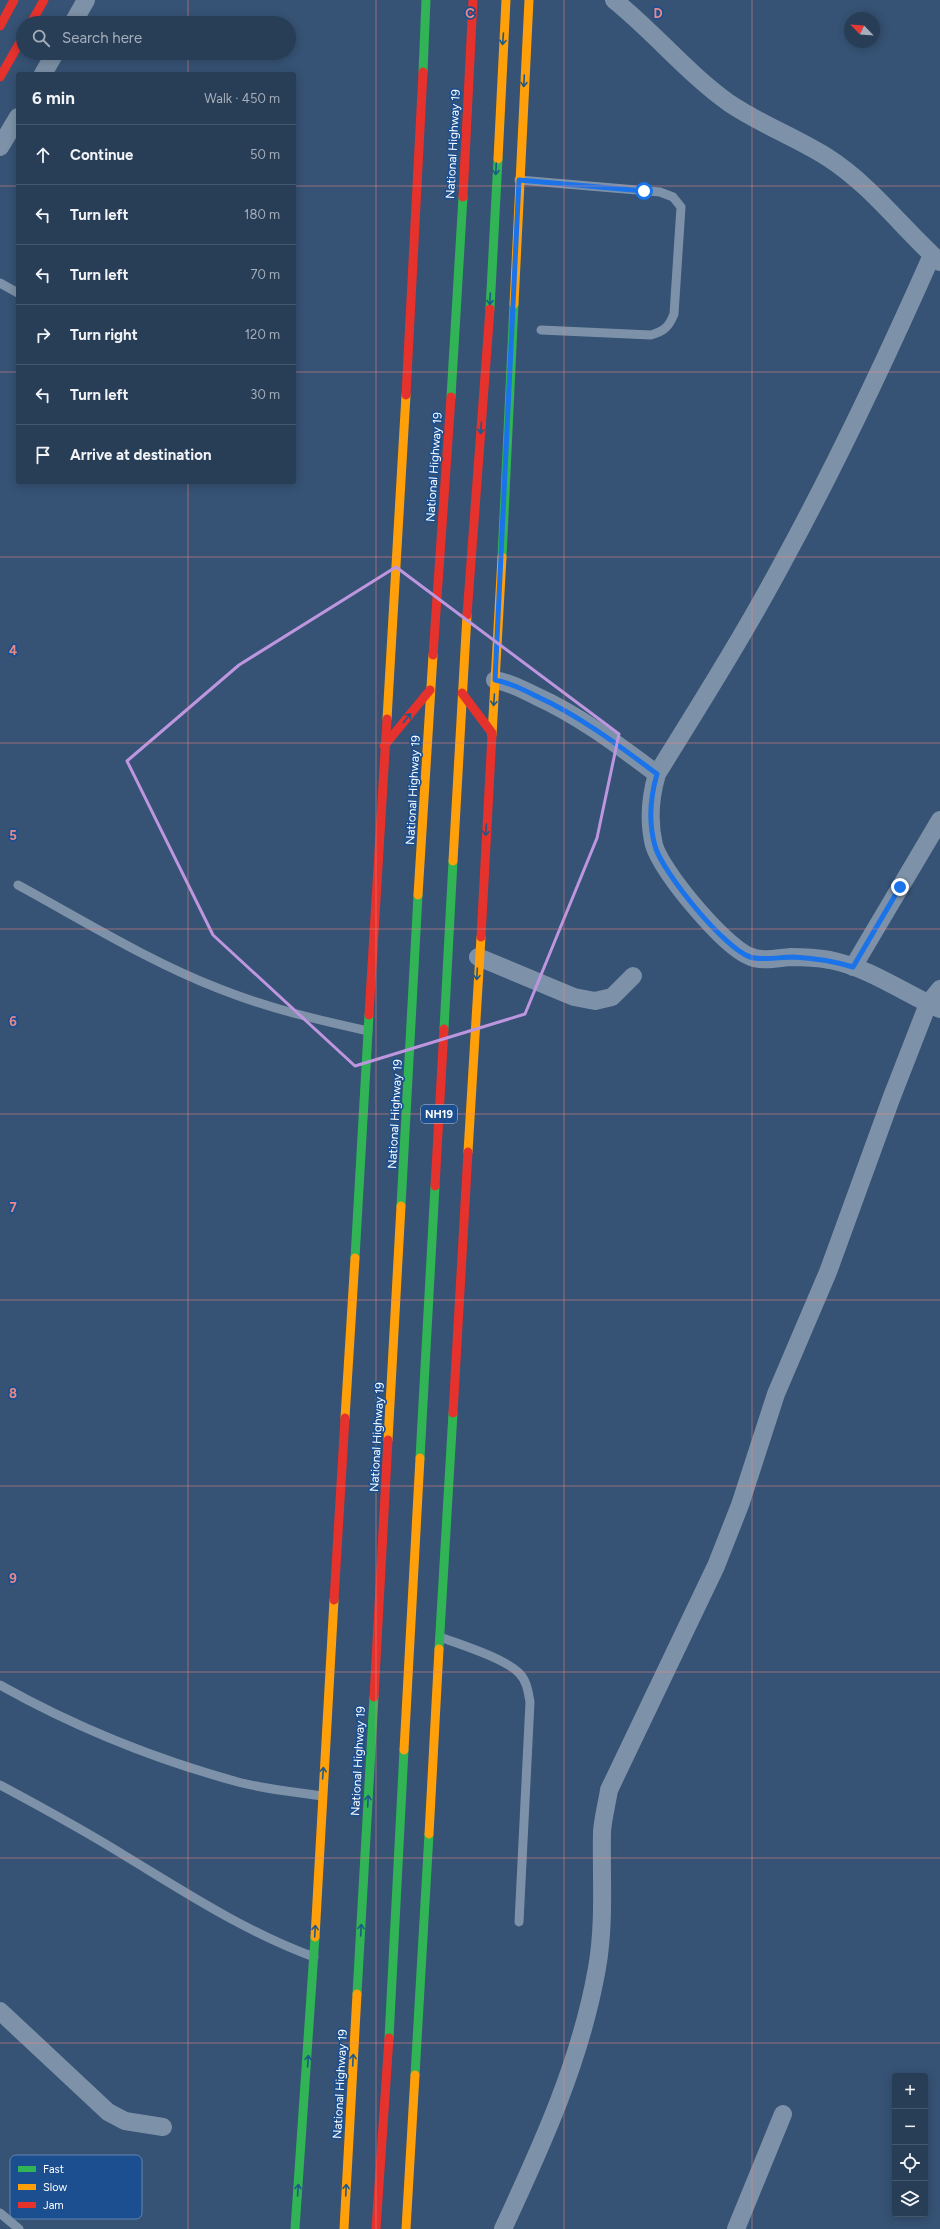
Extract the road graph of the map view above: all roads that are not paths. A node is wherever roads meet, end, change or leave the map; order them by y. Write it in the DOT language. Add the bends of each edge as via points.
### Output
graph roads {
  1 [pos="14,0"];
  2 [pos="44,0"];
  3 [pos="86,0"];
  4 [pos="426,0"];
  5 [pos="473,0"];
  6 [pos="506,0"];
  7 [pos="529,0"];
  8 [pos="614,0"];
  9 [pos="35,16"];
  10 [pos="77,16"];
  11 [pos="0,26"];
  12 [pos="16,49"];
  13 [pos="51,60"];
  14 [pos="44,72"];
  15 [pos="0,77"];
  16 [pos="16,120"];
  17 [pos="0,147"];
  18 [pos="519,180"];
  19 [pos="936,259"];
  20 [pos="0,283"];
  21 [pos="16,292"];
  22 [pos="541,330"];
  23 [pos="495,680"];
  24 [pos="430,690"];
  25 [pos="462,693"];
  26 [pos="492,733"];
  27 [pos="384,746"];
  28 [pos="657,774"];
  29 [pos="940,820"];
  30 [pos="18,885"];
  31 [pos="478,957"];
  32 [pos="853,967"];
  33 [pos="633,976"];
  34 [pos="940,989"];
  35 [pos="934,1007"];
  36 [pos="368,1031"];
  37 [pos="439,1636"];
  38 [pos="0,1684"];
  39 [pos="0,1785"];
  40 [pos="322,1796"];
  41 [pos="519,1922"];
  42 [pos="314,1957"];
  43 [pos="0,2011"];
  44 [pos="783,2114"];
  45 [pos="163,2127"];
  46 [pos="0,2213"];
  47 [pos="19,2229"];
  48 [pos="295,2229"];
  49 [pos="344,2229"];
  50 [pos="376,2229"];
  51 [pos="406,2229"];
  52 [pos="503,2229"];
  53 [pos="736,2229"];
  1 -- 11 [label="main road"];
  2 -- 9 [label="main road"];
  3 -- 10 [label="street"];
  4 -- 27 [label="main road"];
  5 -- 24 [label="main road, National Highway 19 / NH19" via="456,328"];
  6 -- 25 [label="main road, NH19, one-way" via="488,338"];
  7 -- 18 [label="main road, one-way"];
  8 -- 19 [label="street" via="637,18 683,64 729,102 827,157 861,182"];
  12 -- 15 [label="main road"];
  13 -- 14 [label="street"];
  16 -- 17 [label="street"];
  18 -- 22 [label="lane" via="660,192 673,197 681,207 674,314 669,326 662,332 651,335"];
  18 -- 23 [label="main road"];
  19 -- 28 [label="street" via="784,561 740,639"];
  20 -- 21 [label="lane"];
  23 -- 26 [label="main road, one-way"];
  23 -- 28 [label="street" via="508,683 591,725"];
  27 -- 24 [label="main road, one-way"];
  49 -- 24 [label="main road, National Highway 19 / NH19, one-way"];
  25 -- 26 [label="main road"];
  25 -- 50 [label="main road, NH19" via="406,1692 388,2063"];
  26 -- 31 [label="main road, one-way"];
  27 -- 36 [label="main road"];
  28 -- 32 [label="street" via="651,796 650,821 655,847 668,871 712,928 738,952 751,957 830,960"];
  29 -- 32 [label="street"];
  30 -- 36 [label="lane" via="157,960 219,989 282,1010"];
  31 -- 33 [label="street" via="574,997 595,1001 612,997"];
  31 -- 37 [label="main road, one-way" via="460,1310"];
  32 -- 35 [label="street"];
  34 -- 35 [label="street"];
  35 -- 52 [label="street" via="891,1099 828,1272 776,1394 740,1505 721,1552 609,1790 602,1830 603,1894 597,1967 580,2038 546,2135"];
  40 -- 36 [label="main road, one-way"];
  37 -- 41 [label="lane" via="501,1661 519,1673 527,1685 530,1702"];
  37 -- 51 [label="main road"];
  38 -- 40 [label="lane" via="49,1712 146,1754 239,1782"];
  39 -- 42 [label="lane" via="62,1817 239,1925"];
  42 -- 40 [label="main road, one-way"];
  48 -- 42 [label="main road, one-way"];
  43 -- 45 [label="street" via="108,2112 125,2121"];
  44 -- 53 [label="street"];
  46 -- 47 [label="lane"];
}
